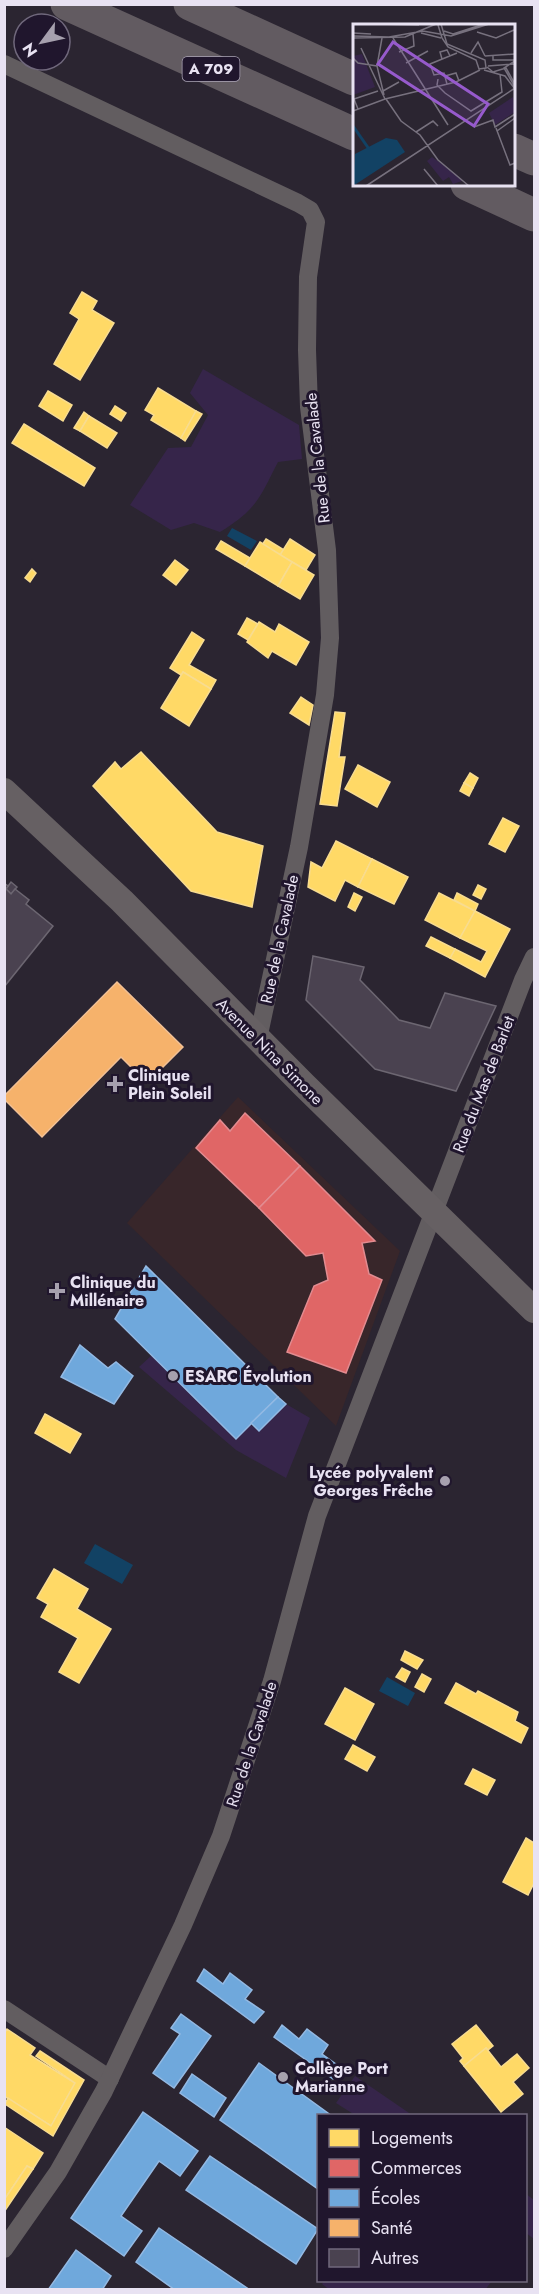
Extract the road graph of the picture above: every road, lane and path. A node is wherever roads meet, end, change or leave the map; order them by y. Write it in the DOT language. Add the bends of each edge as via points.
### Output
graph roads {
  1 [pos="67,4"];
  2 [pos="190,4"];
  3 [pos="4,64"];
  4 [pos="353,79"];
  5 [pos="353,134"];
  6 [pos="515,151"];
  7 [pos="534,159"];
  8 [pos="470,186"];
  9 [pos="534,215"];
  10 [pos="4,791"];
  11 [pos="534,957"];
  12 [pos="258,1039"];
  13 [pos="434,1211"];
  14 [pos="534,1310"];
  15 [pos="4,2009"];
  16 [pos="110,2079"];
  17 [pos="4,2249"];
  1 -- 5 [label="highway, A 709"];
  2 -- 4 [label="highway"];
  3 -- 12 [label="street, Rue de la Cavalade" via="298,203 310,210 316,222 308,277 307,350 309,407 327,550 330,638 325,695 299,847"];
  6 -- 7 [label="highway"];
  8 -- 9 [label="highway"];
  10 -- 12 [label="street, Avenue Nina Simone" via="122,901"];
  11 -- 13 [label="street, Rue du Mas de Barlet"];
  12 -- 13 [label="street, Avenue Nina Simone"];
  13 -- 14 [label="street, Avenue Nina Simone"];
  13 -- 16 [label="street, Rue de la Cavalade" via="317,1516 272,1681 221,1836"];
  15 -- 16 [label="street"];
  16 -- 17 [label="street, Rue de la Cavalade" via="58,2172"];
}
